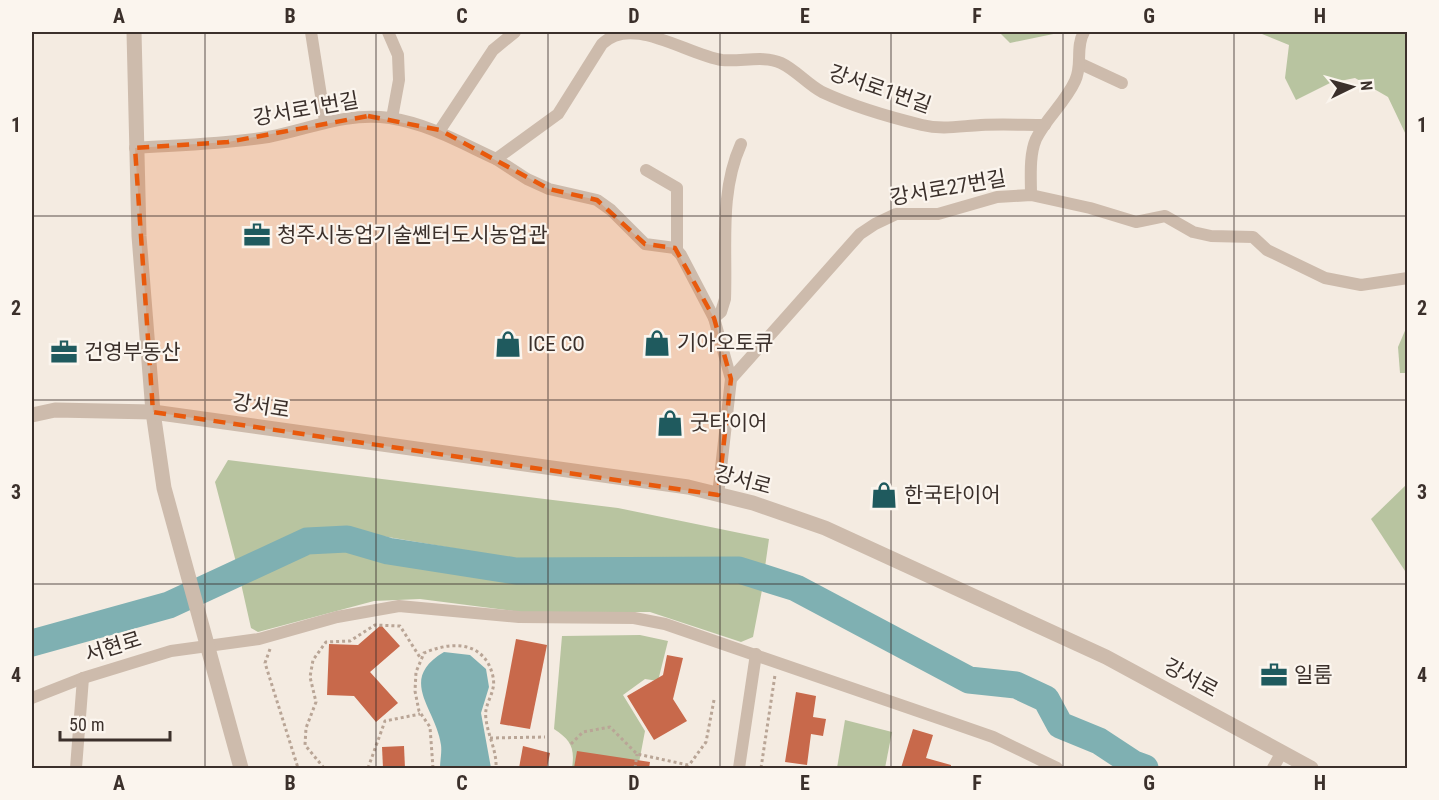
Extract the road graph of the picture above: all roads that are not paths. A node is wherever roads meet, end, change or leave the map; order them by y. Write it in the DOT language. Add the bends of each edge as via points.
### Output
graph roads {
  1 [pos="134,32"];
  2 [pos="311,32"];
  3 [pos="388,32"];
  4 [pos="515,32"];
  5 [pos="1084,32"];
  6 [pos="606,33"];
  7 [pos="1081,64"];
  8 [pos="1122,83"];
  9 [pos="392,118"];
  10 [pos="326,121"];
  11 [pos="1045,125"];
  12 [pos="440,130"];
  13 [pos="741,144"];
  14 [pos="135,148"];
  15 [pos="496,159"];
  16 [pos="646,170"];
  17 [pos="1031,195"];
  18 [pos="677,251"];
  19 [pos="1407,278"];
  20 [pos="714,318"];
  21 [pos="731,379"];
  22 [pos="153,412"];
  23 [pos="32,415"];
  24 [pos="718,495"];
  25 [pos="208,648"];
  26 [pos="756,654"];
  27 [pos="83,678"];
  28 [pos="32,698"];
  29 [pos="1282,752"];
  30 [pos="76,768"];
  31 [pos="241,768"];
  32 [pos="740,768"];
  33 [pos="1057,768"];
  34 [pos="1273,768"];
  35 [pos="1311,768"];
  1 -- 14 [label="street"];
  2 -- 10 [label="street"];
  3 -- 9 [label="street" via="398,55 399,80"];
  4 -- 12 [label="street" via="493,50"];
  5 -- 7 [label="street" via="1080,38"];
  6 -- 11 [label="street, 강서로1번길" via="653,37 722,60 780,62 823,92 931,127"];
  6 -- 15 [label="street, 강서로1번길" via="558,114"];
  7 -- 8 [label="street"];
  7 -- 11 [label="street" via="1066,98"];
  9 -- 10 [label="street, 강서로1번길" via="368,116"];
  9 -- 12 [label="street, 강서로1번길"];
  10 -- 14 [label="street, 강서로1번길" via="228,142"];
  11 -- 17 [label="street" via="1034,148"];
  12 -- 15 [label="street, 강서로1번길"];
  13 -- 20 [label="street" via="726,187 725,299 721,312"];
  14 -- 22 [label="street"];
  15 -- 18 [label="street" via="549,189 597,200 645,244"];
  16 -- 18 [label="street" via="677,188"];
  17 -- 19 [label="street, 강서로27번길" via="1136,222 1165,216 1193,232 1210,236 1253,237 1267,250 1342,282 1360,285"];
  17 -- 21 [label="street, 강서로27번길" via="997,197 938,214 897,214 875,224 860,234"];
  18 -- 20 [label="street"];
  20 -- 21 [label="street"];
  21 -- 24 [label="street"];
  22 -- 23 [label="street, 강서로" via="55,410"];
  22 -- 24 [label="street, 강서로" via="688,487"];
  22 -- 25 [label="street" via="164,488"];
  24 -- 29 [label="street, 강서로" via="825,528 1106,657"];
  25 -- 26 [label="street, 서현로" via="399,606 519,617 634,618 665,624"];
  25 -- 27 [label="street, 서현로" via="171,651"];
  25 -- 31 [label="street"];
  26 -- 32 [label="street"];
  26 -- 33 [label="street, 서현로" via="993,737"];
  27 -- 28 [label="street, 서현로"];
  27 -- 30 [label="street"];
  29 -- 34 [label="street"];
  29 -- 35 [label="street, 강서로"];
}
